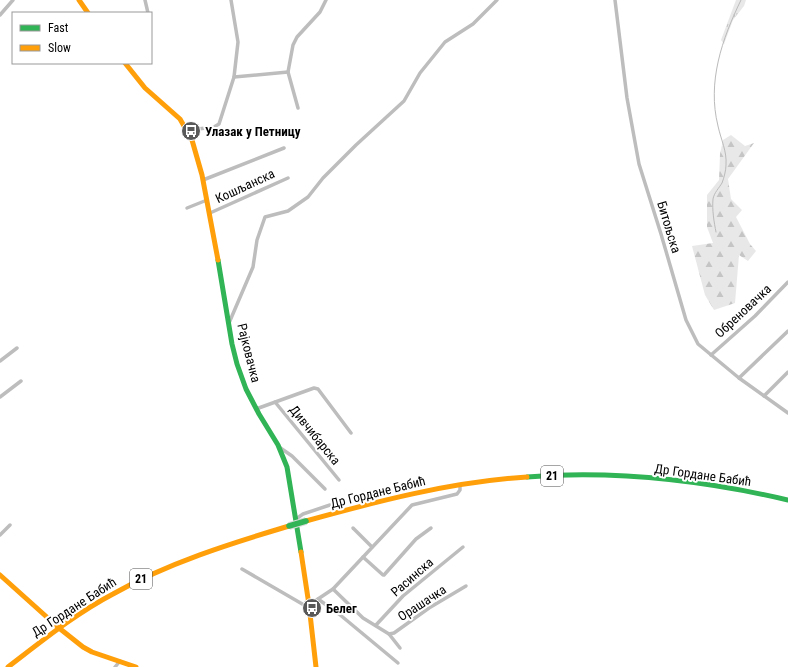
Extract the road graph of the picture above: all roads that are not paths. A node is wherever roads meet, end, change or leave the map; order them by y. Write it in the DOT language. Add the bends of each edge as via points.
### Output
graph roads {
  1 [pos="14,0"];
  2 [pos="79,0"];
  3 [pos="145,0"];
  4 [pos="231,0"];
  5 [pos="326,0"];
  6 [pos="497,0"];
  7 [pos="615,0"];
  8 [pos="87,12"];
  9 [pos="148,12"];
  10 [pos="0,15"];
  11 [pos="125,64"];
  12 [pos="288,72"];
  13 [pos="234,77"];
  14 [pos="298,108"];
  15 [pos="190,136"];
  16 [pos="284,148"];
  17 [pos="288,178"];
  18 [pos="203,180"];
  19 [pos="207,200"];
  20 [pos="187,208"];
  21 [pos="210,213"];
  22 [pos="788,282"];
  23 [pos="229,323"];
  24 [pos="788,331"];
  25 [pos="17,348"];
  26 [pos="711,355"];
  27 [pos="0,361"];
  28 [pos="788,372"];
  29 [pos="739,378"];
  30 [pos="21,381"];
  31 [pos="764,396"];
  32 [pos="0,397"];
  33 [pos="275,402"];
  34 [pos="256,409"];
  35 [pos="788,413"];
  36 [pos="351,433"];
  37 [pos="279,447"];
  38 [pos="339,480"];
  39 [pos="460,485"];
  40 [pos="325,489"];
  41 [pos="788,500"];
  42 [pos="330,505"];
  43 [pos="296,519"];
  44 [pos="10,525"];
  45 [pos="353,528"];
  46 [pos="431,528"];
  47 [pos="0,535"];
  48 [pos="372,547"];
  49 [pos="463,547"];
  50 [pos="363,558"];
  51 [pos="242,569"];
  52 [pos="0,575"];
  53 [pos="466,586"];
  54 [pos="333,589"];
  55 [pos="318,599"];
  56 [pos="309,605"];
  57 [pos="376,625"];
  58 [pos="59,628"];
  59 [pos="389,634"];
  60 [pos="400,648"];
  61 [pos="120,661"];
  62 [pos="398,663"];
  63 [pos="8,667"];
  64 [pos="115,667"];
  65 [pos="136,667"];
  66 [pos="316,667"];
  1 -- 10 [label="street"];
  2 -- 8 [label="main road"];
  3 -- 9 [label="street"];
  4 -- 13 [label="street" via="238,42"];
  5 -- 12 [label="street" via="320,12 297,37"];
  6 -- 23 [label="street" via="474,24 445,42 420,73 404,101 356,145 308,197 288,211 265,216 257,240 253,267"];
  7 -- 26 [label="street, Битољска" via="627,98 639,164 686,320 698,344"];
  11 -- 15 [label="main road, Рајковачка" via="145,88 180,119"];
  12 -- 13 [label="street"];
  12 -- 14 [label="street"];
  13 -- 15 [label="street" via="219,124 214,127 198,128"];
  15 -- 18 [label="main road, Рајковачка"];
  16 -- 18 [label="street"];
  17 -- 21 [label="street, Кошљанска"];
  18 -- 19 [label="main road, Рајковачка"];
  19 -- 20 [label="street"];
  19 -- 21 [label="main road, Рајковачка"];
  21 -- 23 [label="main road, Рајковачка"];
  22 -- 26 [label="street, Обреновачка"];
  23 -- 34 [label="main road, Рајковачка" via="237,364 244,386"];
  24 -- 29 [label="street"];
  25 -- 27 [label="street"];
  26 -- 29 [label="street, Битољска"];
  28 -- 31 [label="street"];
  29 -- 31 [label="street, Битољска"];
  30 -- 32 [label="street"];
  31 -- 35 [label="street, Битољска"];
  33 -- 34 [label="street"];
  33 -- 36 [label="street" via="314,388 318,389"];
  33 -- 38 [label="street, Дивчибарска"];
  34 -- 37 [label="main road, Рајковачка"];
  37 -- 40 [label="street" via="292,456"];
  37 -- 43 [label="main road, Рајковачка" via="287,467"];
  39 -- 41 [label="main road, Др Гордане Бабић / 21" via="513,478 610,476 708,484"];
  39 -- 48 [label="street" via="457,494 412,505"];
  39 -- 58 [label="main road, Др Гордане Бабић / 21, bridge" via="390,498 200,554 107,597"];
  42 -- 43 [label="street"];
  43 -- 56 [label="main road, Рајковачка"];
  44 -- 47 [label="street"];
  45 -- 48 [label="street"];
  46 -- 50 [label="street" via="416,539 382,576"];
  48 -- 50 [label="street"];
  49 -- 57 [label="street, Расинска" via="403,596"];
  50 -- 54 [label="street"];
  51 -- 56 [label="street" via="304,605"];
  52 -- 58 [label="main road"];
  53 -- 59 [label="street, Орашачка"];
  54 -- 55 [label="street"];
  54 -- 57 [label="street" via="355,611"];
  55 -- 56 [label="street"];
  55 -- 62 [label="street"];
  56 -- 66 [label="main road, Рајковачка"];
  57 -- 59 [label="street"];
  58 -- 61 [label="main road" via="92,652"];
  58 -- 63 [label="main road, Др Гордане Бабић / 21"];
  59 -- 60 [label="street"];
  61 -- 64 [label="street"];
  61 -- 65 [label="main road"];
}
